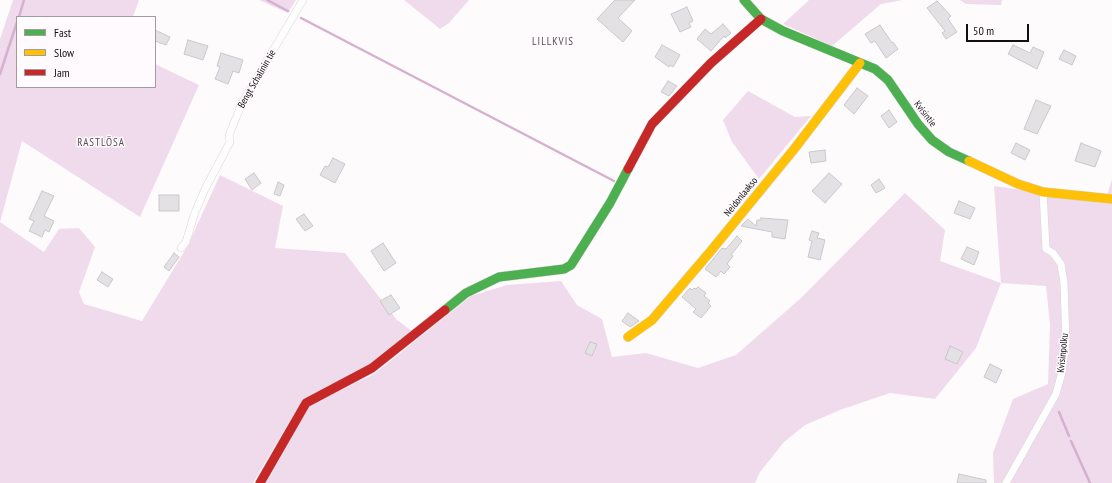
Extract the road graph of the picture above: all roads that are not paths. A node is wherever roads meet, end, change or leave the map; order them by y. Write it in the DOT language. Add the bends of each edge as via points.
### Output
graph roads {
  1 [pos="303,0"];
  2 [pos="744,0"];
  3 [pos="761,18"];
  4 [pos="860,63"];
  5 [pos="1042,192"];
  6 [pos="1112,199"];
  7 [pos="181,248"];
  8 [pos="628,337"];
  9 [pos="260,483"];
  10 [pos="1006,483"];
  1 -- 7 [label="street, Bengt Schalinin tie" via="243,101 229,135 230,142 205,189 186,242"];
  2 -- 3 [label="street, Kvisintie"];
  3 -- 4 [label="street, Kvisintie" via="783,31"];
  3 -- 9 [label="street" via="711,63 652,124 610,203 571,265 564,269 499,277 466,293 372,368 306,403"];
  4 -- 5 [label="street, Kvisintie" via="875,69 888,80 932,140 949,152 1018,184"];
  4 -- 8 [label="street, Neidonlaakso" via="710,252 652,320"];
  5 -- 6 [label="street, Kvisintie"];
  5 -- 10 [label="street, Kvisinpolku" via="1046,249 1053,253 1061,264 1066,343 1056,394"];
}
